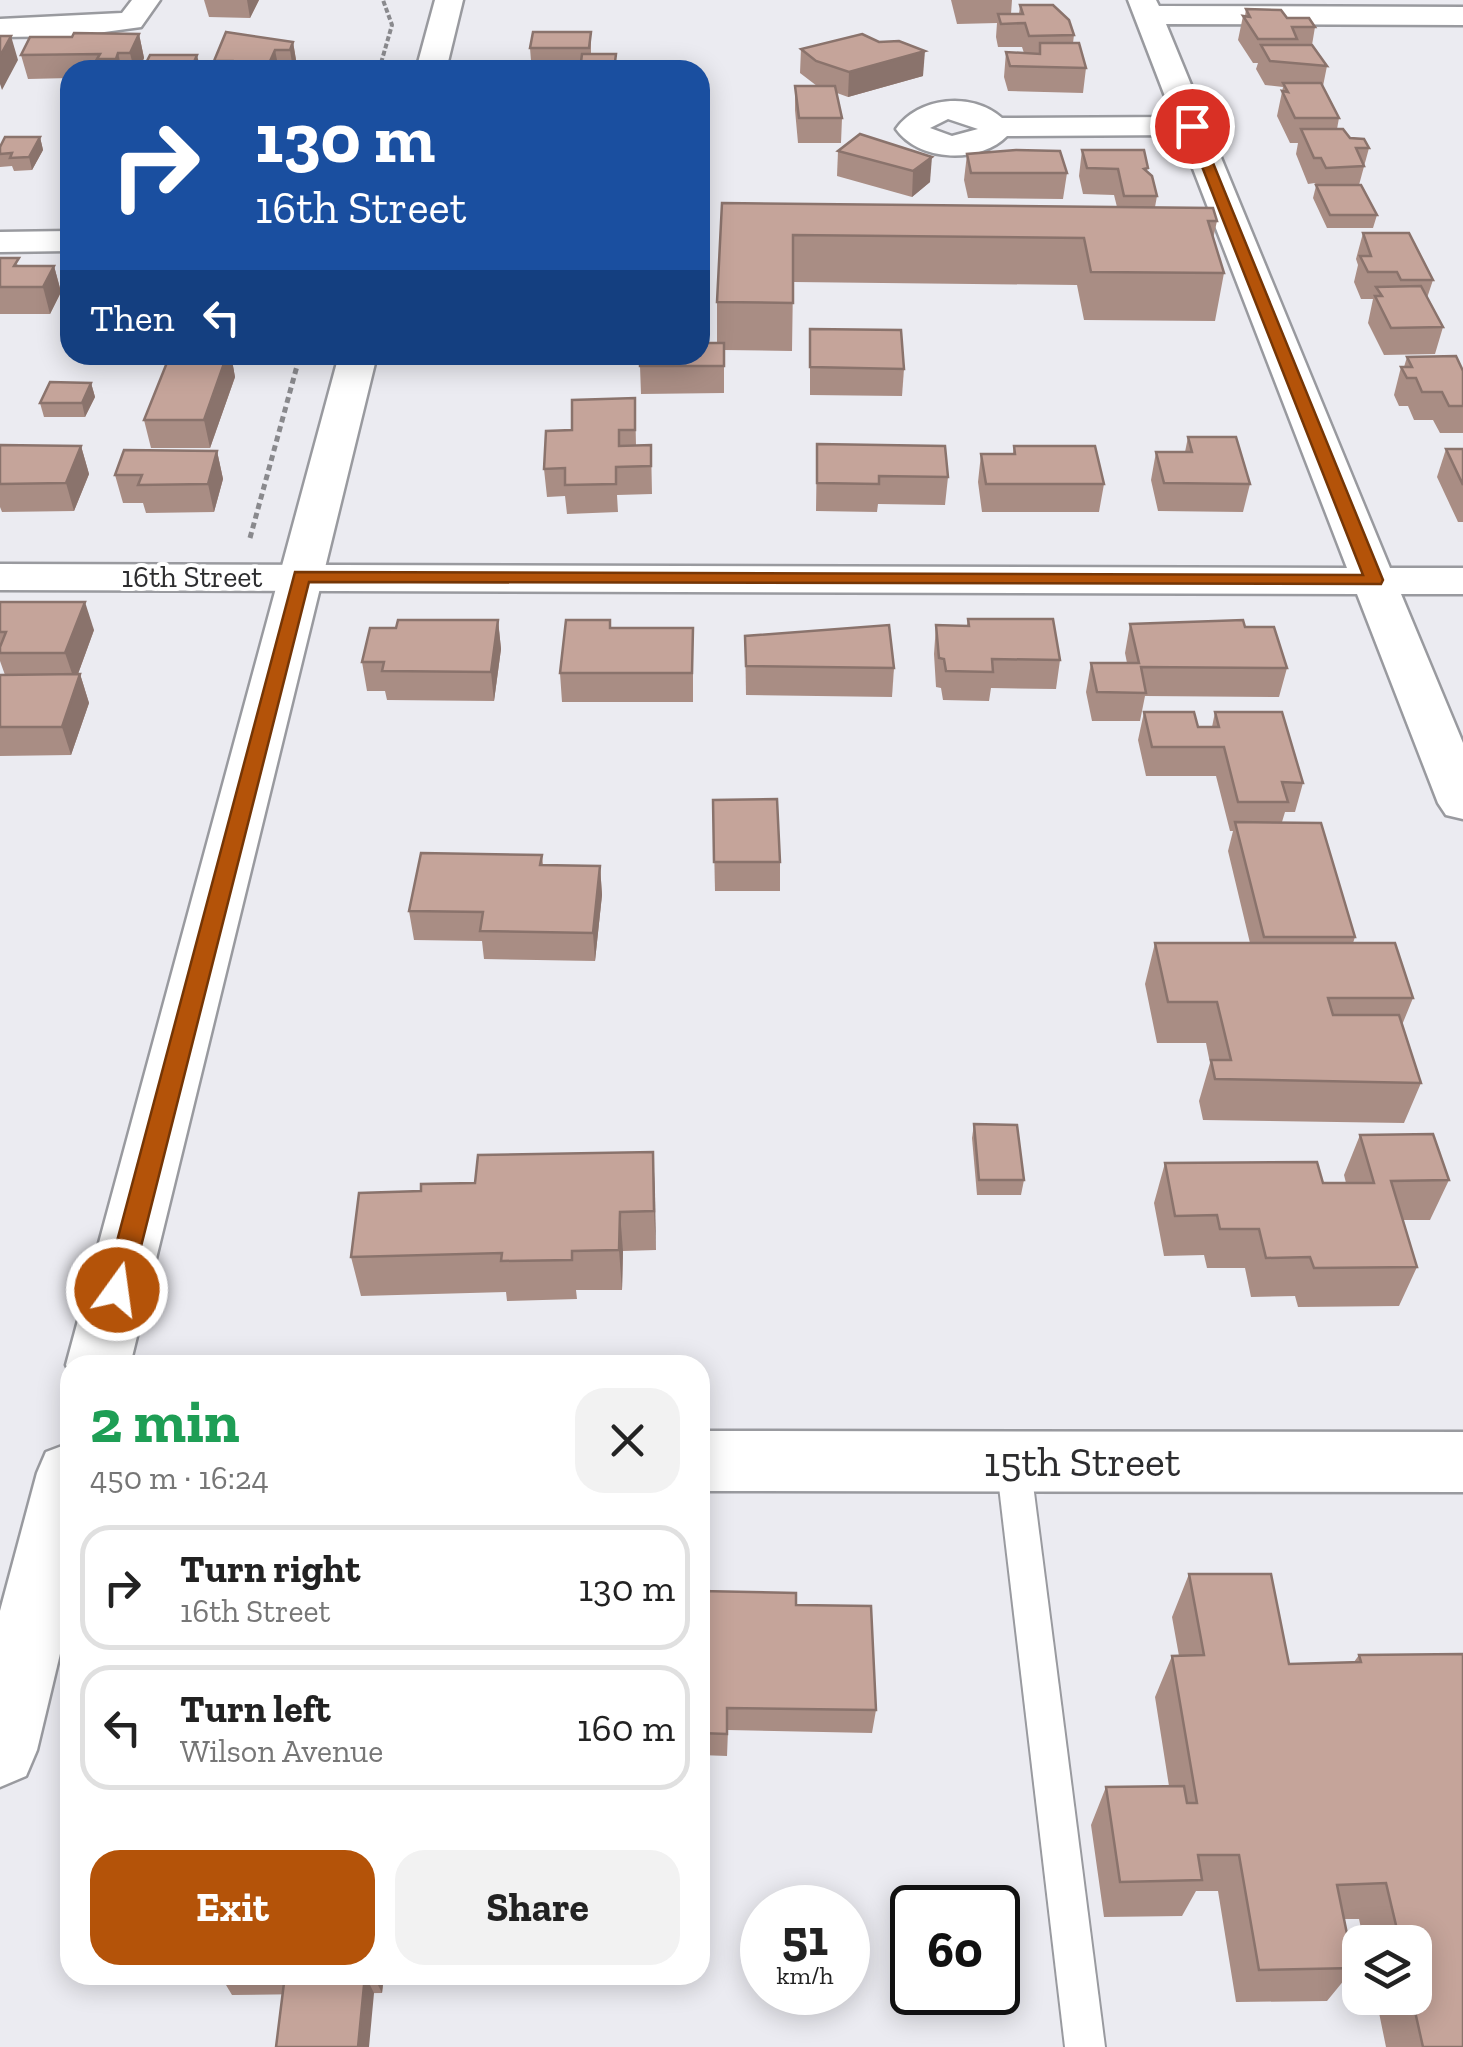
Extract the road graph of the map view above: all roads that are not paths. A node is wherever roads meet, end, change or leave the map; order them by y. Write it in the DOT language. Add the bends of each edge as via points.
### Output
graph roads {
  1 [pos="449,0"];
  2 [pos="1145,8"];
  3 [pos="139,10"];
  4 [pos="1463,16"];
  5 [pos="0,28"];
  6 [pos="434,60"];
  7 [pos="1192,126"];
  8 [pos="994,127"];
  9 [pos="60,241"];
  10 [pos="0,242"];
  11 [pos="355,365"];
  12 [pos="301,576"];
  13 [pos="0,578"];
  14 [pos="1374,580"];
  15 [pos="1463,580"];
  16 [pos="1463,802"];
  17 [pos="101,1355"];
  18 [pos="710,1460"];
  19 [pos="1013,1461"];
  20 [pos="1463,1462"];
  21 [pos="60,1513"];
  22 [pos="0,1750"];
  23 [pos="1084,2047"];
  1 -- 6 [label="street"];
  2 -- 4 [label="street"];
  2 -- 7 [label="street"];
  3 -- 5 [label="street" via="94,26"];
  7 -- 8 [label="street"];
  7 -- 14 [label="street"];
  9 -- 10 [label="street"];
  11 -- 12 [label="street"];
  12 -- 13 [label="street, 16th Street"];
  12 -- 14 [label="street, 16th Street"];
  12 -- 17 [label="street"];
  14 -- 15 [label="street, 16th Street"];
  14 -- 16 [label="street"];
  18 -- 19 [label="street, 15th Street"];
  19 -- 20 [label="street, 15th Street"];
  19 -- 23 [label="lane"];
  21 -- 22 [label="street"];
}
